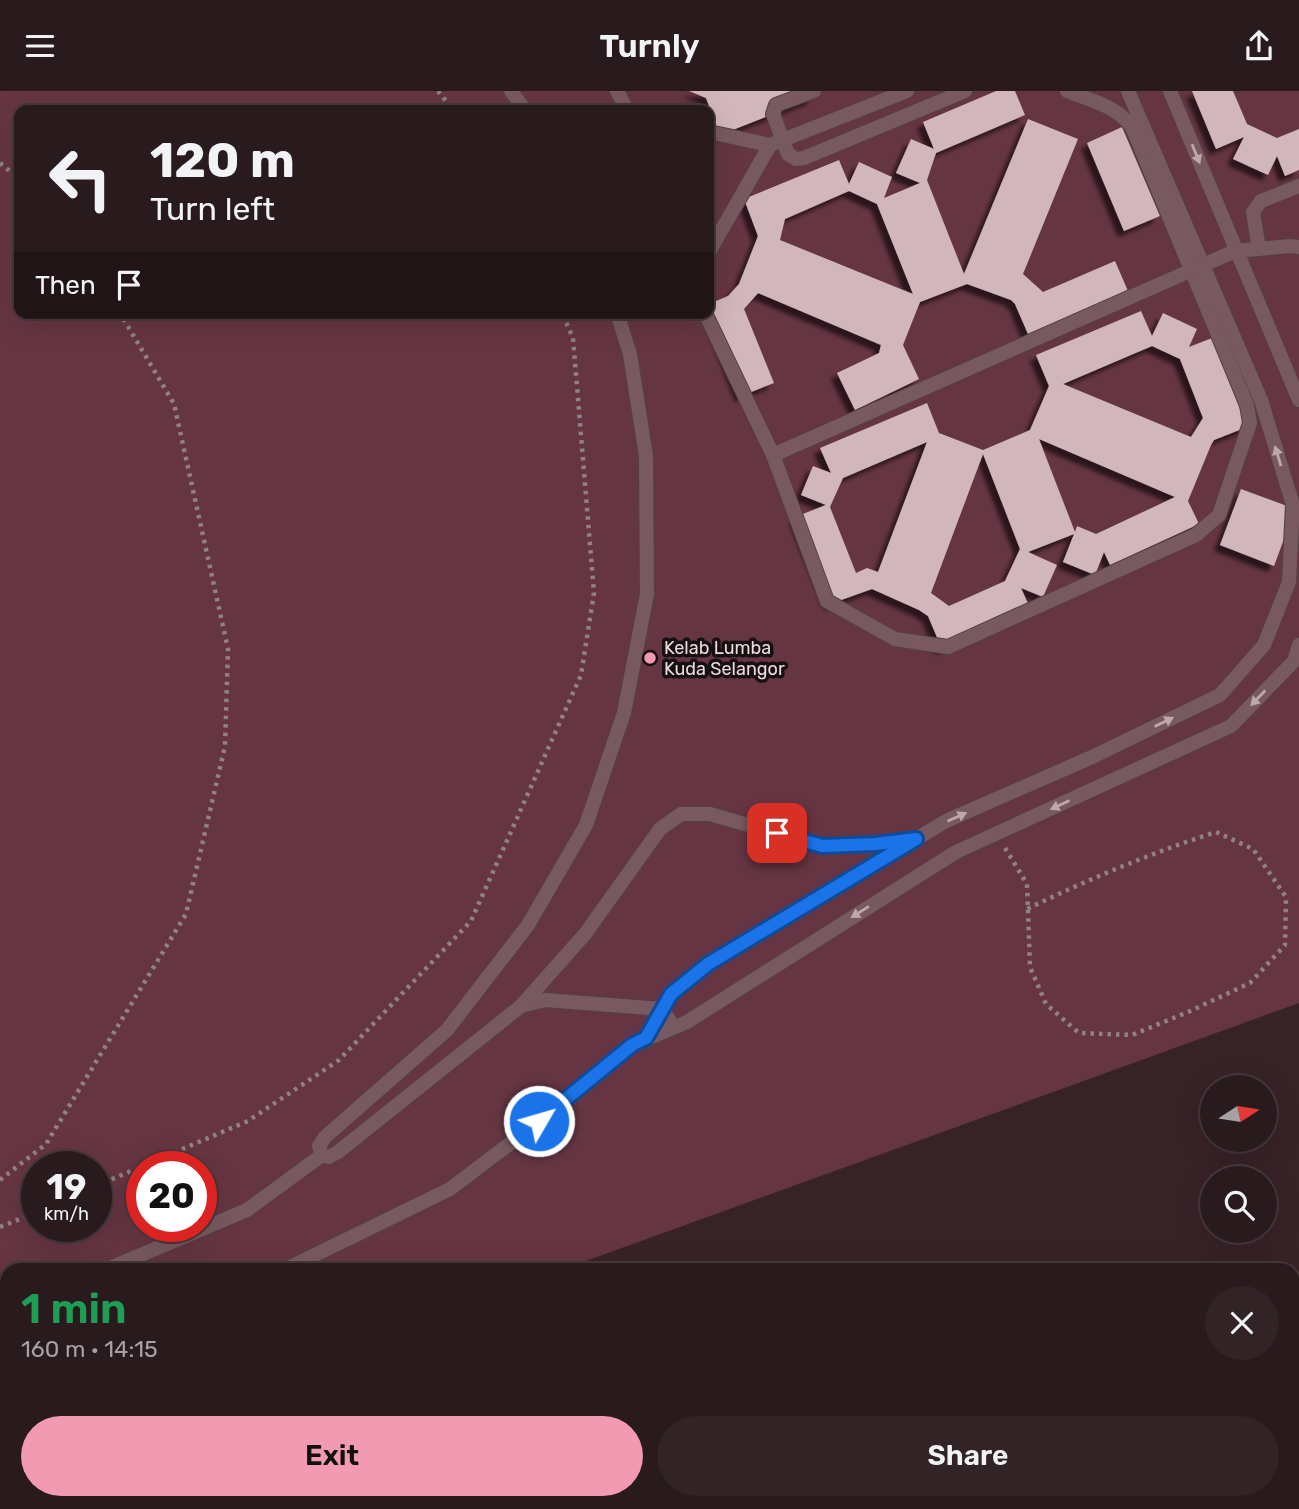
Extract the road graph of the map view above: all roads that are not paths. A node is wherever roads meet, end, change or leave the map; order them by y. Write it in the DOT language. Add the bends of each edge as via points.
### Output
graph roads {
  1 [pos="510,91"];
  2 [pos="814,91"];
  3 [pos="907,91"];
  4 [pos="965,91"];
  5 [pos="1067,91"];
  6 [pos="1128,91"];
  7 [pos="1170,91"];
  8 [pos="521,105"];
  9 [pos="714,133"];
  10 [pos="777,143"];
  11 [pos="1299,186"];
  12 [pos="714,244"];
  13 [pos="1299,247"];
  14 [pos="1259,249"];
  15 [pos="1235,251"];
  16 [pos="1197,268"];
  17 [pos="619,319"];
  18 [pos="708,319"];
  19 [pos="1299,400"];
  20 [pos="773,455"];
  21 [pos="1299,645"];
  22 [pos="916,839"];
  23 [pos="521,1006"];
  24 [pos="662,1009"];
  25 [pos="674,1027"];
  26 [pos="646,1038"];
  27 [pos="322,1154"];
  28 [pos="122,1263"];
  29 [pos="298,1263"];
  1 -- 8 [label="lane"];
  2 -- 10 [label="lane" via="776,105"];
  3 -- 10 [label="lane"];
  4 -- 10 [label="lane" via="804,158 796,159"];
  5 -- 16 [label="lane" via="1114,110 1132,127"];
  6 -- 16 [label="lane"];
  7 -- 15 [label="lane, one-way"];
  9 -- 10 [label="lane"];
  10 -- 12 [label="lane"];
  11 -- 14 [label="lane" via="1261,201 1253,212"];
  13 -- 14 [label="lane"];
  14 -- 15 [label="lane"];
  15 -- 16 [label="lane"];
  15 -- 19 [label="lane"];
  16 -- 20 [label="lane"];
  16 -- 20 [label="lane" via="1250,423 1219,515 1196,535 948,647 895,639 827,601"];
  22 -- 16 [label="lane, one-way" via="1220,695 1264,645 1289,582 1293,505 1261,400"];
  17 -- 27 [label="lane" via="630,354 646,456 647,594 624,713 586,825 528,925 447,1030 325,1137 319,1146"];
  18 -- 20 [label="lane"];
  21 -- 25 [label="lane, one-way" via="1294,661 1231,726 956,852"];
  22 -- 23 [label="lane" via="822,846 710,814 681,814 660,829 585,933"];
  22 -- 24 [label="lane" via="708,964 671,994"];
  23 -- 24 [label="lane" via="545,1000"];
  23 -- 27 [label="lane" via="338,1152 329,1157"];
  24 -- 25 [label="lane"];
  24 -- 26 [label="lane"];
  25 -- 26 [label="lane"];
  26 -- 29 [label="lane" via="450,1189"];
  27 -- 28 [label="lane" via="247,1210"];
}
